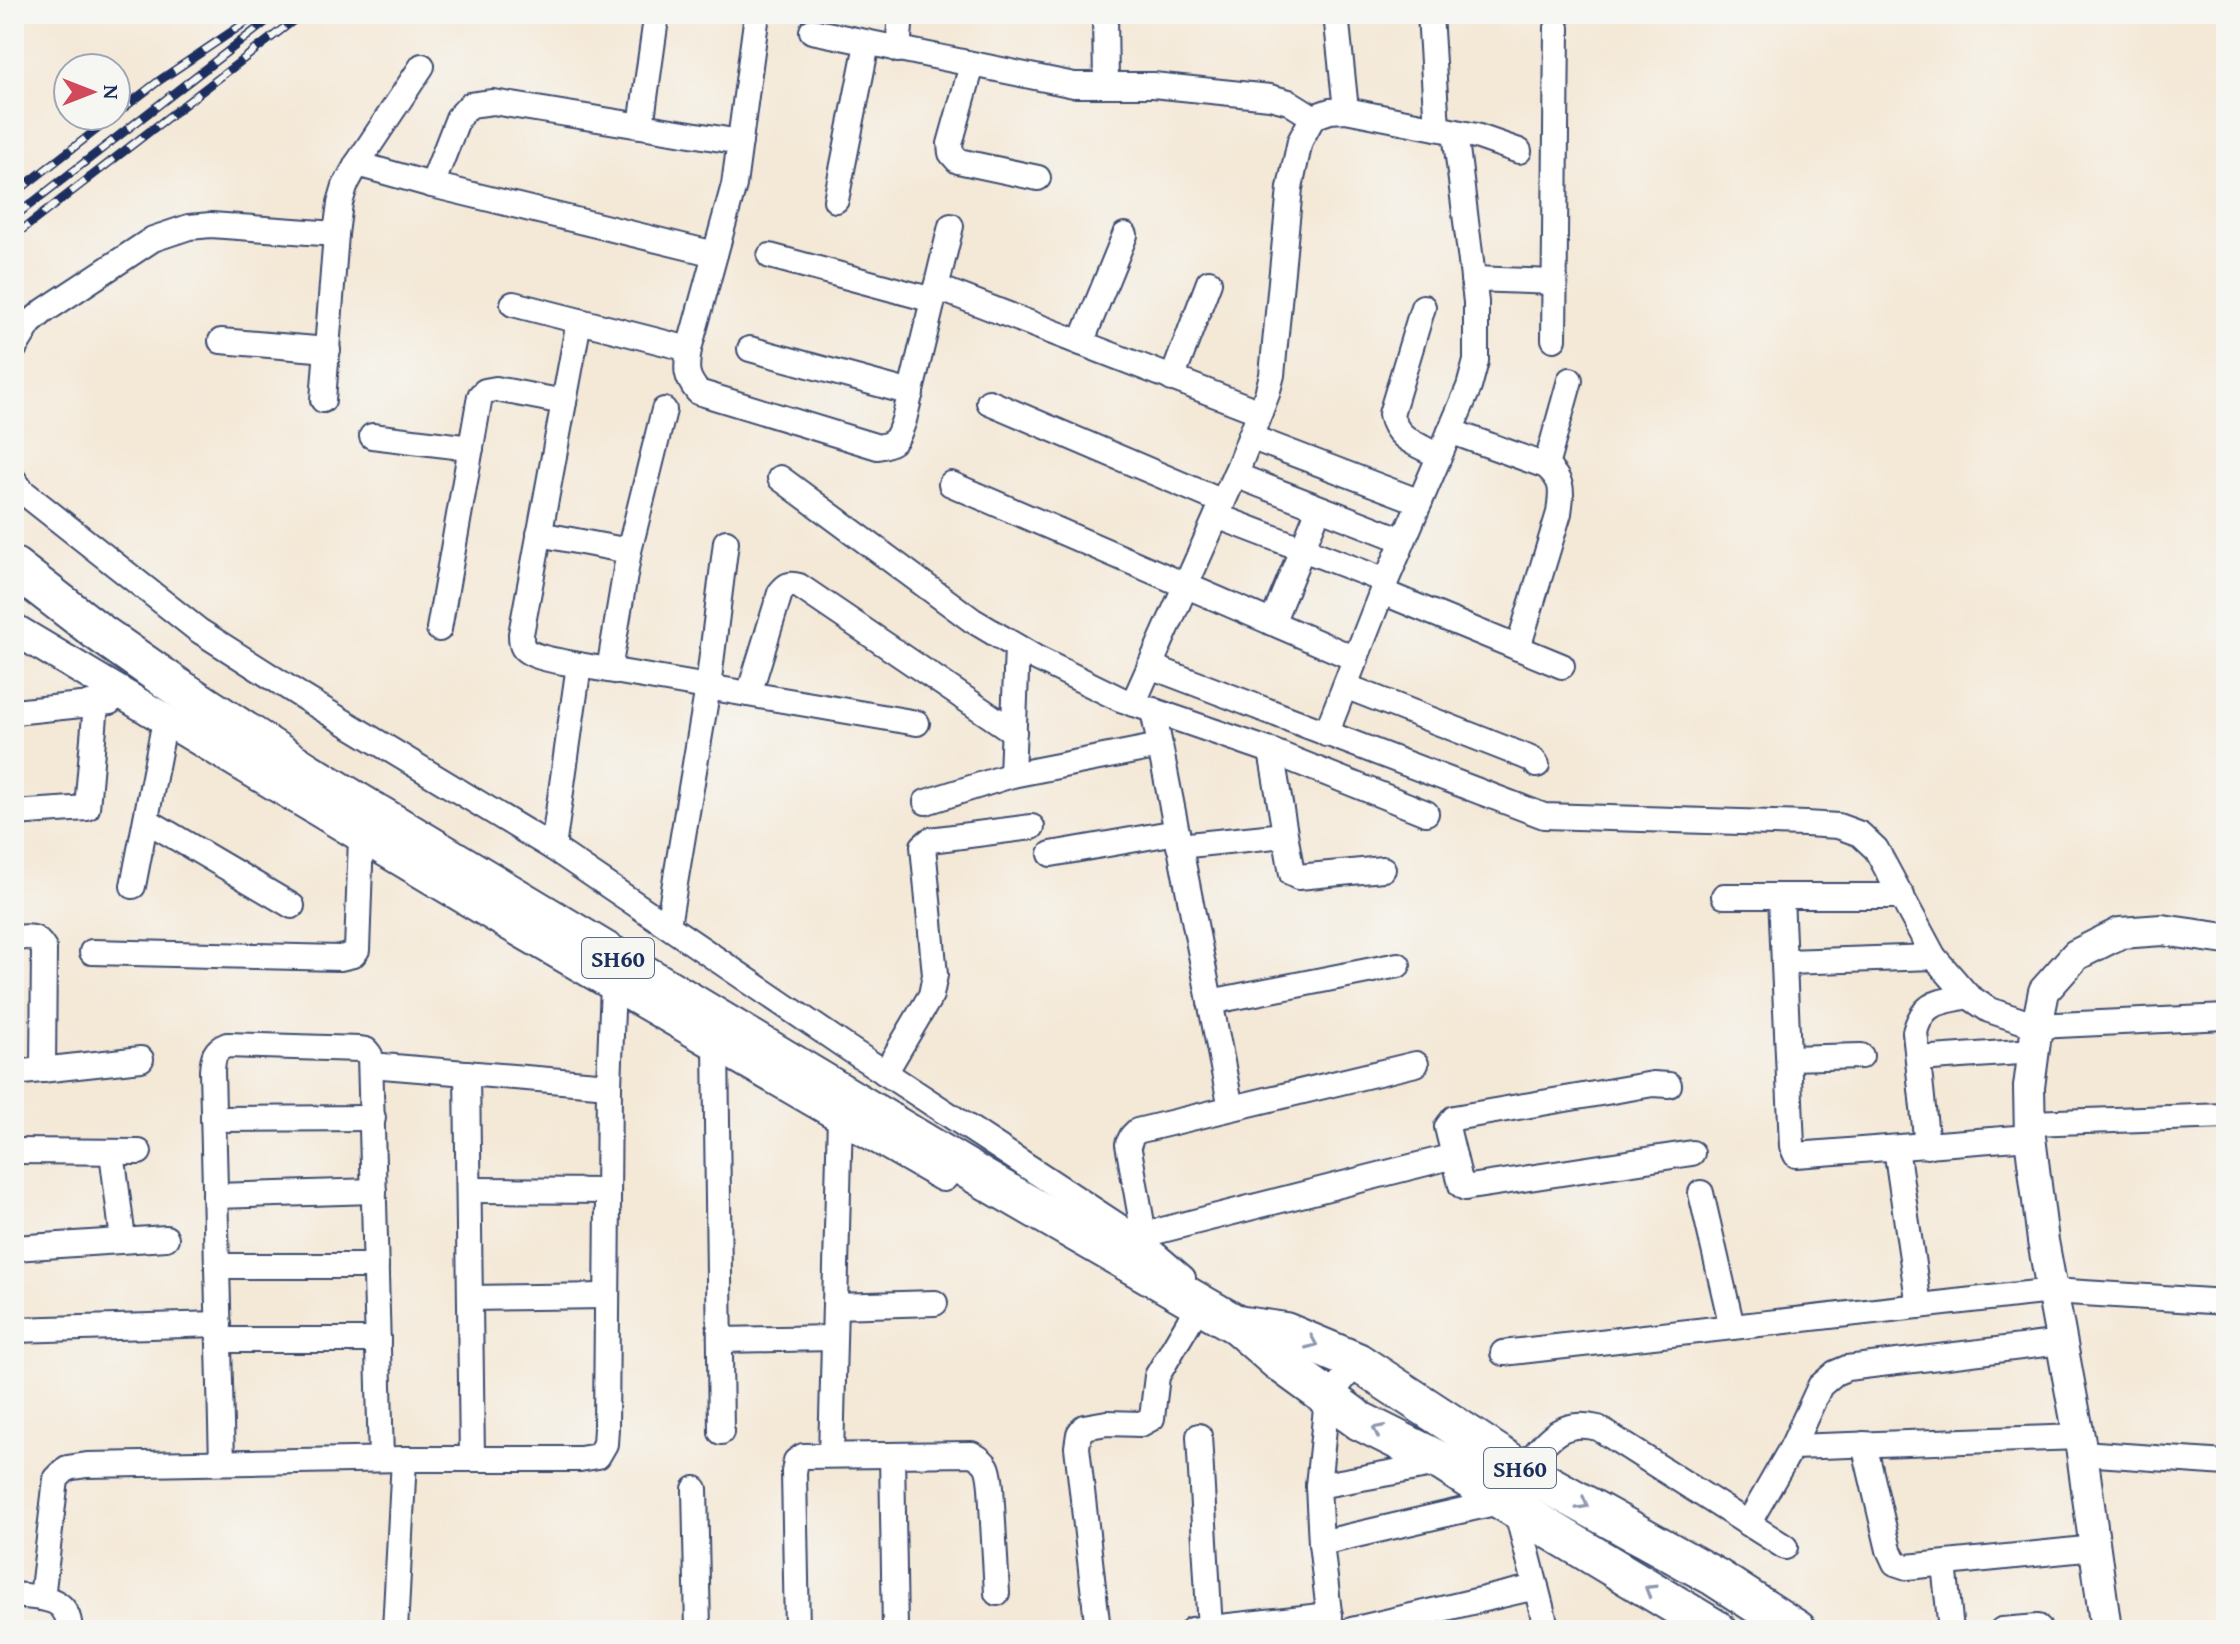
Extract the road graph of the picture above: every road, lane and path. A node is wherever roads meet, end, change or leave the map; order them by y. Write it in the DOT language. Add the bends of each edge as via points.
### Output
graph roads {
  1 [pos="757,14"];
  2 [pos="901,14"];
  3 [pos="1105,14"];
  4 [pos="1336,14"];
  5 [pos="1430,14"];
  6 [pos="656,19"];
  7 [pos="1557,28"];
  8 [pos="812,31"];
  9 [pos="867,44"];
  10 [pos="898,50"];
  11 [pos="972,65"];
  12 [pos="422,66"];
  13 [pos="1106,85"];
  14 [pos="1346,110"];
  15 [pos="1313,117"];
  16 [pos="641,126"];
  17 [pos="1446,130"];
  18 [pos="740,142"];
  19 [pos="1519,151"];
  20 [pos="357,164"];
  21 [pos="1038,178"];
  22 [pos="432,185"];
  23 [pos="836,200"];
  24 [pos="951,226"];
  25 [pos="336,234"];
  26 [pos="1125,235"];
  27 [pos="715,254"];
  28 [pos="770,256"];
  29 [pos="1473,279"];
  30 [pos="1209,282"];
  31 [pos="1554,282"];
  32 [pos="935,294"];
  33 [pos="513,304"];
  34 [pos="1423,307"];
  35 [pos="579,321"];
  36 [pos="1554,339"];
  37 [pos="221,341"];
  38 [pos="1081,343"];
  39 [pos="14,349"];
  40 [pos="689,349"];
  41 [pos="750,349"];
  42 [pos="328,350"];
  43 [pos="1172,379"];
  44 [pos="1570,380"];
  45 [pos="911,393"];
  46 [pos="323,400"];
  47 [pos="564,402"];
  48 [pos="989,402"];
  49 [pos="664,410"];
  50 [pos="1260,412"];
  51 [pos="1450,431"];
  52 [pos="372,436"];
  53 [pos="1250,437"];
  54 [pos="471,448"];
  55 [pos="1439,456"];
  56 [pos="1546,466"];
  57 [pos="1235,475"];
  58 [pos="780,478"];
  59 [pos="14,480"];
  60 [pos="951,484"];
  61 [pos="1420,502"];
  62 [pos="1319,508"];
  63 [pos="1220,509"];
  64 [pos="539,534"];
  65 [pos="1403,540"];
  66 [pos="726,542"];
  67 [pos="1303,549"];
  68 [pos="629,551"];
  69 [pos="14,567"];
  70 [pos="1186,586"];
  71 [pos="1384,587"];
  72 [pos="1272,623"];
  73 [pos="14,629"];
  74 [pos="439,629"];
  75 [pos="1017,647"];
  76 [pos="1518,648"];
  77 [pos="1356,659"];
  78 [pos="579,665"];
  79 [pos="1150,666"];
  80 [pos="1562,666"];
  81 [pos="609,670"];
  82 [pos="1345,686"];
  83 [pos="708,687"];
  84 [pos="749,694"];
  85 [pos="132,700"];
  86 [pos="96,704"];
  87 [pos="1143,707"];
  88 [pos="14,712"];
  89 [pos="165,720"];
  90 [pos="917,723"];
  91 [pos="1014,732"];
  92 [pos="1326,734"];
  93 [pos="1160,746"];
  94 [pos="1271,751"];
  95 [pos="1537,765"];
  96 [pos="1012,775"];
  97 [pos="926,802"];
  98 [pos="14,813"];
  99 [pos="1426,813"];
  100 [pos="146,820"];
  101 [pos="1032,827"];
  102 [pos="1284,835"];
  103 [pos="361,837"];
  104 [pos="1178,839"];
  105 [pos="553,848"];
  106 [pos="1051,854"];
  107 [pos="1383,869"];
  108 [pos="133,886"];
  109 [pos="1724,896"];
  110 [pos="1781,896"];
  111 [pos="1902,896"];
  112 [pos="292,906"];
  113 [pos="668,925"];
  114 [pos="14,938"];
  115 [pos="2226,939"];
  116 [pos="92,952"];
  117 [pos="1934,957"];
  118 [pos="1786,962"];
  119 [pos="1398,965"];
  120 [pos="613,985"];
  121 [pos="1968,996"];
  122 [pos="1210,1002"];
  123 [pos="2226,1017"];
  124 [pos="2035,1038"];
  125 [pos="716,1044"];
  126 [pos="1861,1056"];
  127 [pos="1789,1058"];
  128 [pos="141,1059"];
  129 [pos="1918,1059"];
  130 [pos="1416,1064"];
  131 [pos="371,1065"];
  132 [pos="43,1070"];
  133 [pos="14,1073"];
  134 [pos="467,1073"];
  135 [pos="885,1073"];
  136 [pos="609,1085"];
  137 [pos="1669,1085"];
  138 [pos="1231,1108"];
  139 [pos="840,1116"];
  140 [pos="2226,1116"];
  141 [pos="373,1118"];
  142 [pos="213,1119"];
  143 [pos="2030,1130"];
  144 [pos="1927,1146"];
  145 [pos="1896,1148"];
  146 [pos="14,1151"];
  147 [pos="112,1152"];
  148 [pos="139,1152"];
  149 [pos="1692,1153"];
  150 [pos="1454,1156"];
  151 [pos="469,1190"];
  152 [pos="374,1191"];
  153 [pos="608,1191"];
  154 [pos="1701,1193"];
  155 [pos="215,1196"];
  156 [pos="166,1238"];
  157 [pos="1126,1239"];
  158 [pos="123,1240"];
  159 [pos="14,1248"];
  160 [pos="217,1266"];
  161 [pos="376,1266"];
  162 [pos="2052,1291"];
  163 [pos="606,1296"];
  164 [pos="470,1298"];
  165 [pos="1193,1301"];
  166 [pos="2226,1302"];
  167 [pos="935,1303"];
  168 [pos="835,1306"];
  169 [pos="1919,1306"];
  170 [pos="1237,1325"];
  171 [pos="1732,1327"];
  172 [pos="14,1330"];
  173 [pos="219,1332"];
  174 [pos="834,1338"];
  175 [pos="378,1340"];
  176 [pos="720,1340"];
  177 [pos="2062,1342"];
  178 [pos="1503,1353"];
  179 [pos="1357,1362"];
  180 [pos="1327,1399"];
  181 [pos="721,1432"];
  182 [pos="1199,1436"];
  183 [pos="1864,1444"];
  184 [pos="2081,1445"];
  185 [pos="1792,1447"];
  186 [pos="831,1455"];
  187 [pos="892,1455"];
  188 [pos="392,1459"];
  189 [pos="472,1459"];
  190 [pos="222,1462"];
  191 [pos="1444,1463"];
  192 [pos="2226,1463"];
  193 [pos="1318,1486"];
  194 [pos="695,1489"];
  195 [pos="1514,1494"];
  196 [pos="1748,1524"];
  197 [pos="1321,1543"];
  198 [pos="1785,1547"];
  199 [pos="2095,1548"];
  200 [pos="1944,1564"];
  201 [pos="1536,1587"];
  202 [pos="997,1593"];
  203 [pos="14,1595"];
  204 [pos="42,1598"];
  205 [pos="1330,1622"];
  206 [pos="2038,1627"];
  207 [pos="1204,1629"];
  208 [pos="70,1630"];
  209 [pos="395,1630"];
  210 [pos="698,1630"];
  211 [pos="797,1630"];
  212 [pos="895,1630"];
  213 [pos="1098,1630"];
  214 [pos="1352,1630"];
  215 [pos="1547,1630"];
  216 [pos="1717,1630"];
  217 [pos="1797,1630"];
  218 [pos="1951,1630"];
  219 [pos="2002,1630"];
  220 [pos="2106,1630"];
  1 -- 18 [label="street"];
  2 -- 10 [label="street"];
  3 -- 13 [label="street"];
  4 -- 14 [label="street"];
  5 -- 17 [label="street"];
  6 -- 16 [label="street"];
  7 -- 31 [label="street"];
  8 -- 9 [label="street"];
  9 -- 10 [label="street"];
  9 -- 23 [label="street"];
  10 -- 11 [label="street"];
  11 -- 13 [label="street" via="1074,85"];
  11 -- 21 [label="street" via="951,153 958,161"];
  12 -- 20 [label="street"];
  13 -- 15 [label="street" via="1270,97"];
  14 -- 15 [label="street"];
  14 -- 17 [label="street"];
  15 -- 50 [label="street" via="1300,141 1290,188 1272,375"];
  16 -- 18 [label="street"];
  16 -- 22 [label="street" via="493,102 470,105 458,118"];
  17 -- 19 [label="street"];
  17 -- 29 [label="street"];
  18 -- 27 [label="street"];
  20 -- 22 [label="street"];
  20 -- 25 [label="street" via="345,186"];
  22 -- 27 [label="street"];
  24 -- 32 [label="street"];
  25 -- 39 [label="street" via="211,225 153,239 44,311"];
  25 -- 42 [label="street"];
  26 -- 38 [label="street"];
  27 -- 40 [label="street"];
  28 -- 32 [label="street"];
  29 -- 31 [label="street"];
  29 -- 51 [label="street" via="1476,361"];
  30 -- 43 [label="street"];
  31 -- 36 [label="street"];
  32 -- 38 [label="street"];
  32 -- 45 [label="street"];
  33 -- 35 [label="street"];
  34 -- 55 [label="street" via="1391,414 1400,436"];
  35 -- 40 [label="street"];
  35 -- 47 [label="street"];
  37 -- 42 [label="street"];
  38 -- 43 [label="street"];
  40 -- 45 [label="street" via="686,372 698,392 878,447 898,437"];
  41 -- 45 [label="street"];
  42 -- 46 [label="street"];
  43 -- 50 [label="street"];
  44 -- 56 [label="street"];
  47 -- 54 [label="street" via="485,391"];
  47 -- 64 [label="street"];
  48 -- 63 [label="street"];
  49 -- 68 [label="street"];
  50 -- 53 [label="street"];
  51 -- 55 [label="street"];
  51 -- 56 [label="street"];
  52 -- 54 [label="street"];
  53 -- 57 [label="street"];
  53 -- 61 [label="street"];
  54 -- 74 [label="street"];
  55 -- 61 [label="street"];
  56 -- 76 [label="street" via="1562,490 1559,513"];
  57 -- 62 [label="street"];
  57 -- 63 [label="street"];
  58 -- 75 [label="street" via="972,620"];
  59 -- 105 [label="street" via="198,630"];
  60 -- 70 [label="street"];
  61 -- 65 [label="street"];
  62 -- 65 [label="street"];
  62 -- 67 [label="street"];
  63 -- 67 [label="street"];
  63 -- 70 [label="street"];
  64 -- 68 [label="street"];
  64 -- 78 [label="street" via="521,645 537,656"];
  65 -- 71 [label="street"];
  66 -- 83 [label="street"];
  67 -- 71 [label="street"];
  67 -- 72 [label="street"];
  68 -- 81 [label="street"];
  69 -- 157 [label="main road, SH60" via="177,687 306,771 984,1179"];
  70 -- 72 [label="street"];
  70 -- 79 [label="street"];
  71 -- 76 [label="street"];
  71 -- 77 [label="street"];
  72 -- 77 [label="street"];
  73 -- 85 [label="street"];
  75 -- 87 [label="street"];
  75 -- 91 [label="street"];
  76 -- 80 [label="street"];
  77 -- 82 [label="street"];
  78 -- 81 [label="street"];
  78 -- 105 [label="street"];
  79 -- 87 [label="street"];
  79 -- 92 [label="street"];
  81 -- 83 [label="street"];
  82 -- 92 [label="street"];
  82 -- 95 [label="street"];
  83 -- 84 [label="street"];
  83 -- 113 [label="street"];
  84 -- 90 [label="street"];
  84 -- 91 [label="street" via="780,593 791,583"];
  85 -- 86 [label="street"];
  85 -- 89 [label="street"];
  86 -- 88 [label="street"];
  86 -- 98 [label="street" via="87,808"];
  87 -- 93 [label="street"];
  87 -- 94 [label="street"];
  89 -- 100 [label="street"];
  89 -- 103 [label="street"];
  91 -- 96 [label="street"];
  92 -- 111 [label="street" via="1544,816 1838,826 1860,834 1876,849"];
  93 -- 96 [label="street"];
  93 -- 104 [label="street"];
  94 -- 99 [label="street"];
  94 -- 102 [label="street"];
  96 -- 97 [label="street"];
  100 -- 108 [label="street"];
  100 -- 112 [label="street"];
  101 -- 135 [label="street" via="930,840 923,846 935,975 931,995"];
  102 -- 104 [label="street"];
  102 -- 107 [label="street" via="1289,867 1298,877"];
  103 -- 116 [label="street" via="353,955"];
  103 -- 120 [label="street"];
  104 -- 106 [label="street"];
  104 -- 122 [label="street"];
  105 -- 113 [label="street"];
  109 -- 110 [label="street"];
  110 -- 111 [label="street"];
  110 -- 118 [label="street"];
  111 -- 117 [label="street"];
  113 -- 135 [label="street"];
  114 -- 132 [label="street" via="31,936 44,949"];
  115 -- 124 [label="street" via="2162,930 2120,933 2076,955 2044,991"];
  117 -- 118 [label="street"];
  117 -- 121 [label="street"];
  118 -- 127 [label="street"];
  119 -- 122 [label="street"];
  120 -- 125 [label="street"];
  120 -- 136 [label="street"];
  121 -- 124 [label="street"];
  121 -- 129 [label="street" via="1929,1005 1919,1015"];
  122 -- 138 [label="street"];
  123 -- 124 [label="street"];
  124 -- 129 [label="street"];
  124 -- 143 [label="street"];
  125 -- 139 [label="street"];
  125 -- 176 [label="street"];
  126 -- 127 [label="street"];
  127 -- 145 [label="street" via="1796,1155"];
  128 -- 132 [label="street"];
  129 -- 144 [label="street"];
  130 -- 138 [label="street"];
  131 -- 134 [label="street"];
  131 -- 141 [label="street"];
  131 -- 142 [label="street" via="370,1055 360,1049 227,1045 213,1057"];
  132 -- 133 [label="street"];
  134 -- 136 [label="street"];
  134 -- 151 [label="street"];
  135 -- 157 [label="street"];
  136 -- 153 [label="street"];
  137 -- 150 [label="street" via="1454,1118 1447,1127"];
  138 -- 157 [label="street" via="1132,1136"];
  139 -- 165 [label="street" via="1159,1301"];
  139 -- 168 [label="street"];
  140 -- 143 [label="street"];
  141 -- 142 [label="street"];
  141 -- 152 [label="street"];
  142 -- 155 [label="street"];
  143 -- 144 [label="street"];
  143 -- 162 [label="street"];
  144 -- 145 [label="street"];
  145 -- 169 [label="street"];
  146 -- 147 [label="street"];
  147 -- 148 [label="street"];
  147 -- 158 [label="street"];
  149 -- 150 [label="street" via="1465,1188"];
  150 -- 157 [label="street"];
  151 -- 153 [label="street"];
  151 -- 164 [label="street"];
  152 -- 155 [label="street"];
  152 -- 161 [label="street"];
  153 -- 163 [label="street"];
  154 -- 171 [label="street"];
  155 -- 160 [label="street"];
  156 -- 158 [label="street"];
  157 -- 165 [label="main road, SH60"];
  157 -- 170 [label="street"];
  158 -- 159 [label="street"];
  160 -- 161 [label="street"];
  160 -- 173 [label="street"];
  161 -- 175 [label="street"];
  162 -- 166 [label="street"];
  162 -- 169 [label="street"];
  162 -- 177 [label="street"];
  163 -- 164 [label="street"];
  163 -- 189 [label="street" via="605,1444 598,1456"];
  164 -- 189 [label="street"];
  165 -- 170 [label="main road, SH60"];
  165 -- 213 [label="street" via="1157,1376 1152,1418 1141,1424 1084,1427 1079,1434"];
  167 -- 168 [label="street"];
  168 -- 174 [label="street"];
  169 -- 171 [label="street"];
  170 -- 179 [label="main road, SH60, one-way" via="1285,1332"];
  170 -- 180 [label="main road, SH60"];
  171 -- 178 [label="street"];
  172 -- 173 [label="street"];
  173 -- 175 [label="street"];
  173 -- 190 [label="street"];
  174 -- 176 [label="street"];
  174 -- 186 [label="street"];
  175 -- 188 [label="street"];
  176 -- 181 [label="street"];
  177 -- 184 [label="street"];
  177 -- 185 [label="street" via="1847,1368 1820,1386"];
  179 -- 180 [label="street"];
  179 -- 195 [label="main road, SH60"];
  191 -- 180 [label="main road, SH60, one-way"];
  180 -- 193 [label="street"];
  182 -- 207 [label="street"];
  183 -- 184 [label="street"];
  183 -- 185 [label="street"];
  183 -- 200 [label="street" via="1895,1563"];
  184 -- 192 [label="street"];
  184 -- 199 [label="street"];
  185 -- 196 [label="street"];
  186 -- 187 [label="street"];
  186 -- 211 [label="street" via="796,1461"];
  187 -- 202 [label="street" via="972,1454 983,1460 991,1487"];
  187 -- 212 [label="street"];
  188 -- 189 [label="street"];
  188 -- 190 [label="street"];
  188 -- 209 [label="street"];
  190 -- 204 [label="street" via="67,1468 56,1479"];
  191 -- 193 [label="street"];
  191 -- 195 [label="main road, SH60"];
  193 -- 197 [label="street"];
  194 -- 210 [label="street"];
  195 -- 196 [label="street" via="1555,1432 1588,1426"];
  195 -- 197 [label="street"];
  195 -- 201 [label="street"];
  216 -- 195 [label="main road, SH60, one-way"];
  195 -- 217 [label="main road, SH60, one-way" via="1715,1577"];
  196 -- 198 [label="street"];
  197 -- 205 [label="street"];
  199 -- 200 [label="street"];
  199 -- 220 [label="street"];
  200 -- 218 [label="street"];
  201 -- 214 [label="street"];
  201 -- 215 [label="street"];
  203 -- 204 [label="street"];
  204 -- 208 [label="street" via="56,1601 64,1610"];
  205 -- 207 [label="street"];
  206 -- 219 [label="street"];
}
